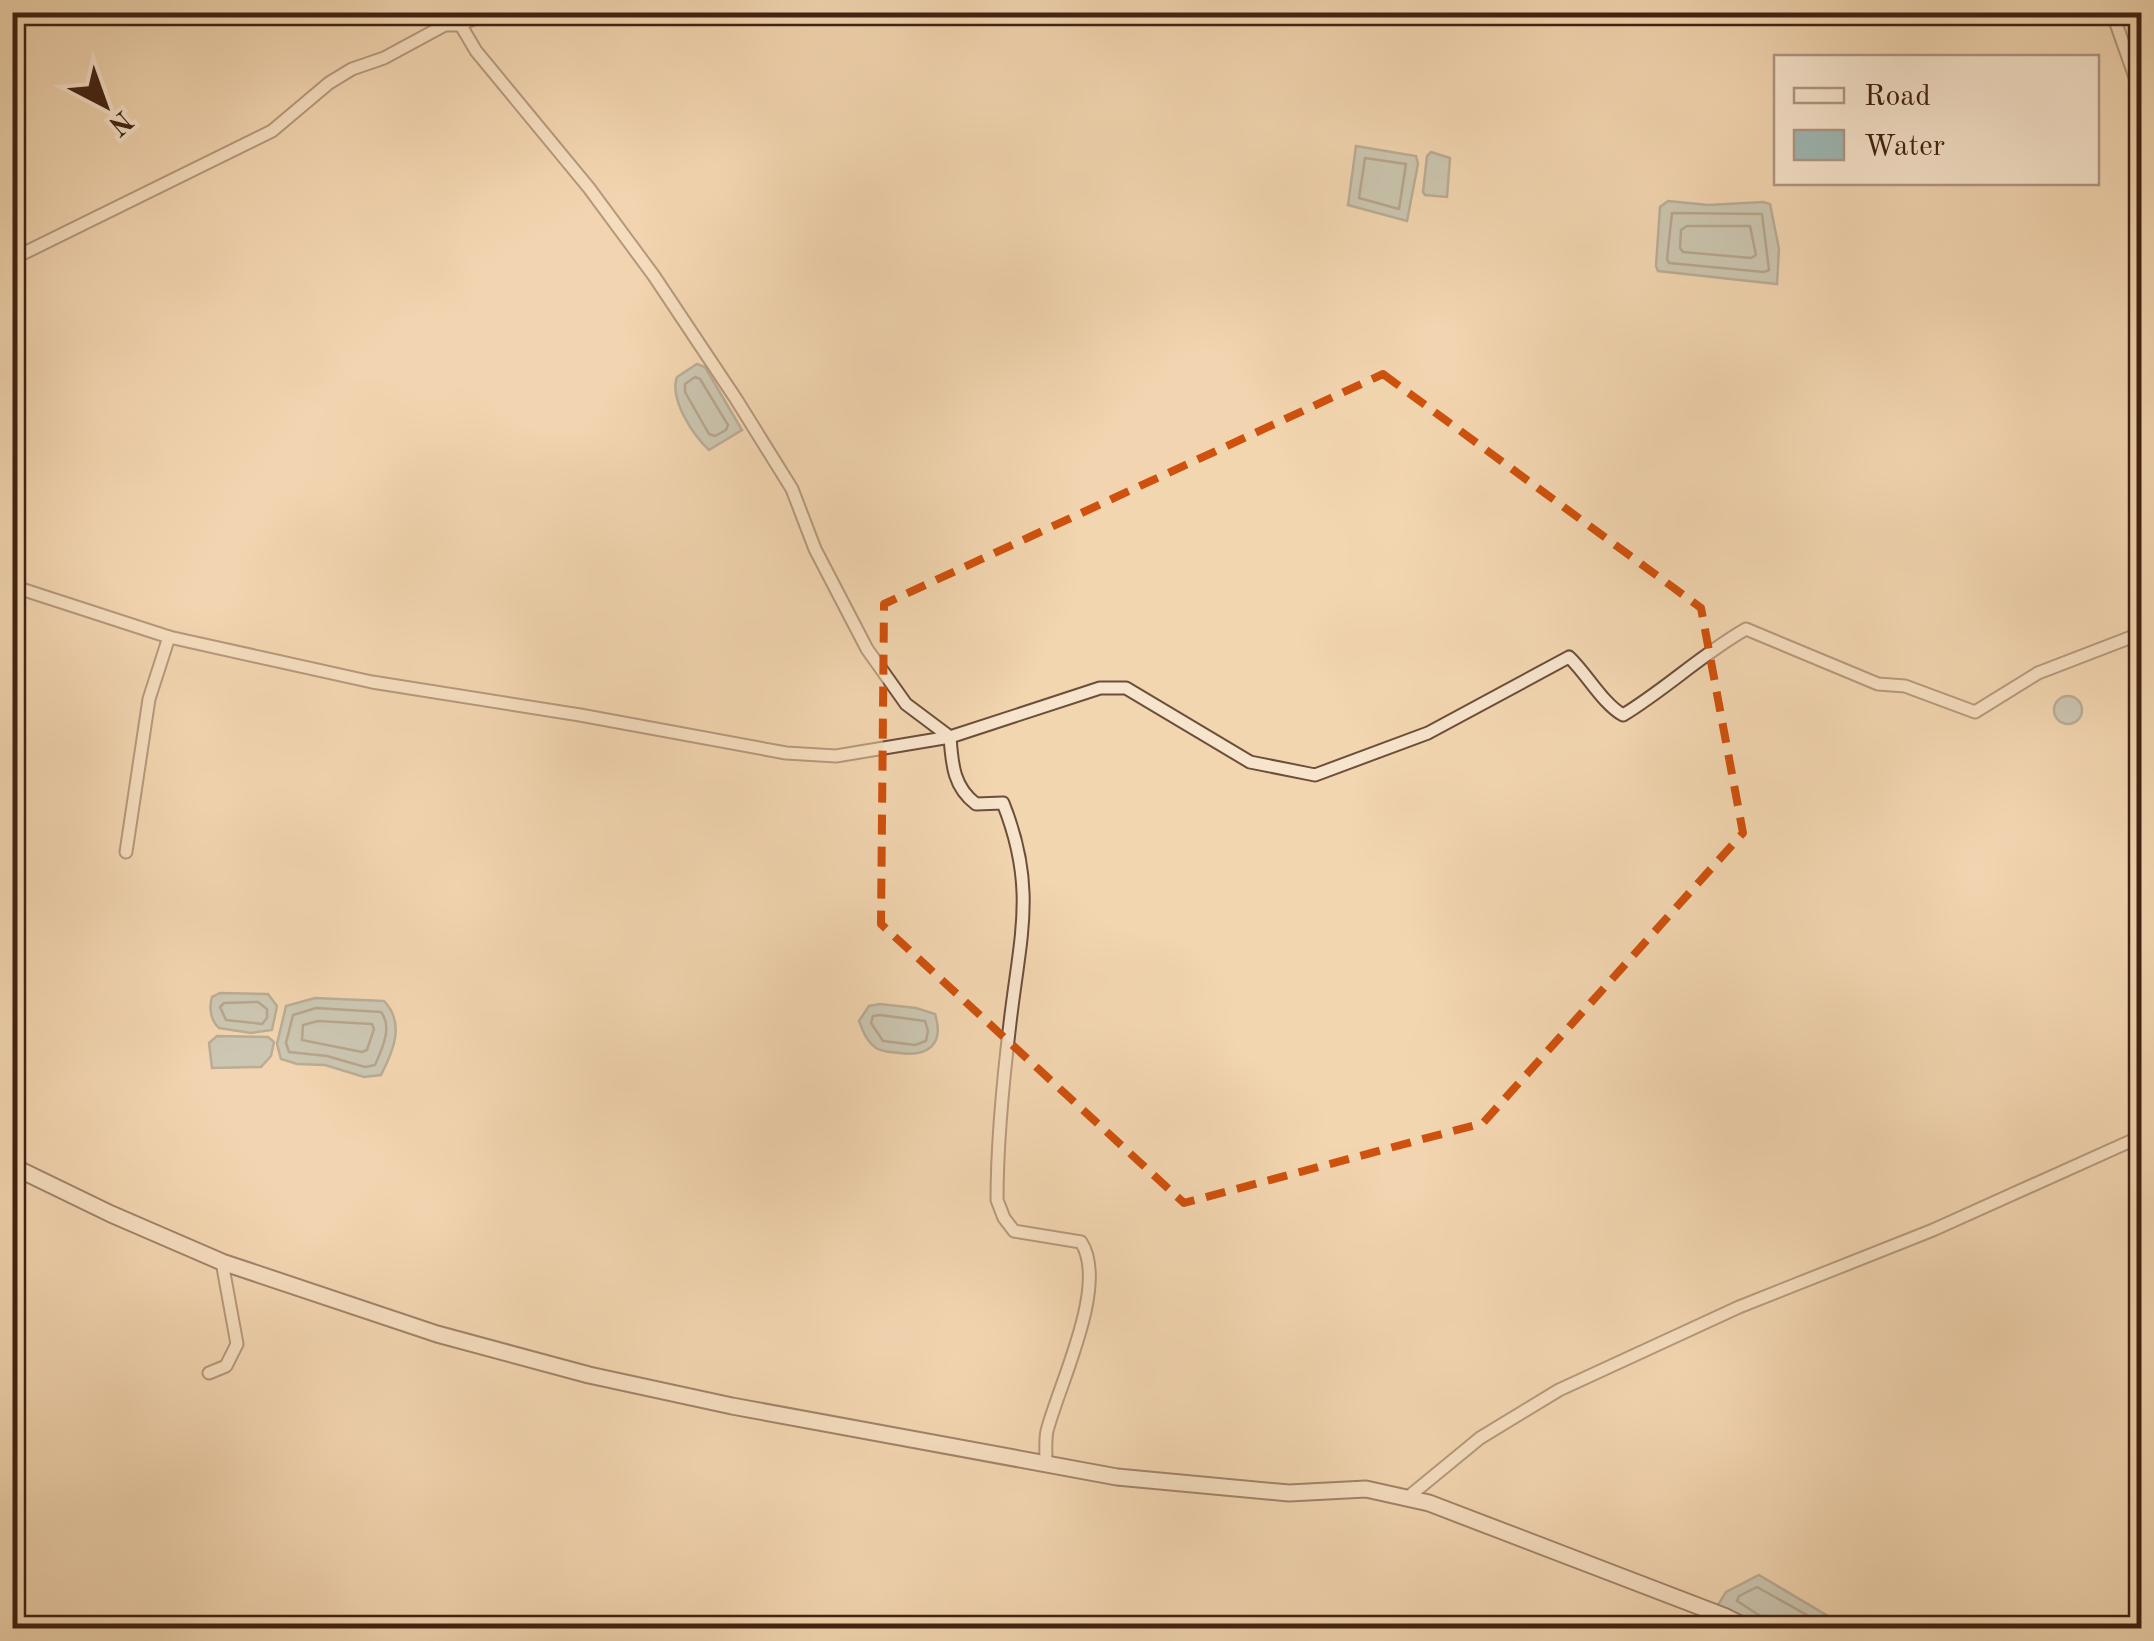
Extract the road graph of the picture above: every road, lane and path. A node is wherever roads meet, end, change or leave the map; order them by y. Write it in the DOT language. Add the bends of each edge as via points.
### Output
graph roads {
  1 [pos="453,12"];
  2 [pos="492,12"];
  3 [pos="2112,12"];
  4 [pos="458,25"];
  5 [pos="2142,98"];
  6 [pos="12,259"];
  7 [pos="12,586"];
  8 [pos="2142,632"];
  9 [pos="170,636"];
  10 [pos="950,736"];
  11 [pos="126,852"];
  12 [pos="2142,1136"];
  13 [pos="12,1166"];
  14 [pos="222,1262"];
  15 [pos="209,1373"];
  16 [pos="1046,1462"];
  17 [pos="1407,1498"];
  18 [pos="1748,1628"];
  1 -- 4 [label="street"];
  2 -- 4 [label="street"];
  3 -- 5 [label="street"];
  4 -- 6 [label="street" via="352,69 272,132"];
  4 -- 10 [label="street" via="654,276 792,489 815,549 877,662 906,704"];
  7 -- 9 [label="street"];
  8 -- 10 [label="street" via="2038,673 1975,712 1904,686 1878,684 1746,629 1623,714 1569,657 1428,733 1314,775 1250,762 1126,688 1100,688"];
  9 -- 10 [label="street" via="372,682 786,753 836,756"];
  9 -- 11 [label="street" via="149,699"];
  10 -- 16 [label="street" via="964,796 976,804 1003,803 1018,840 1026,903 997,1200 1014,1231 1081,1242 1091,1266 1077,1350 1046,1434"];
  12 -- 17 [label="street" via="1559,1390 1480,1438"];
  13 -- 14 [label="street"];
  14 -- 15 [label="street" via="237,1344 226,1366"];
  14 -- 16 [label="street" via="437,1334 589,1375"];
  16 -- 17 [label="street" via="1118,1477 1289,1493 1366,1489"];
  17 -- 18 [label="street"];
}
